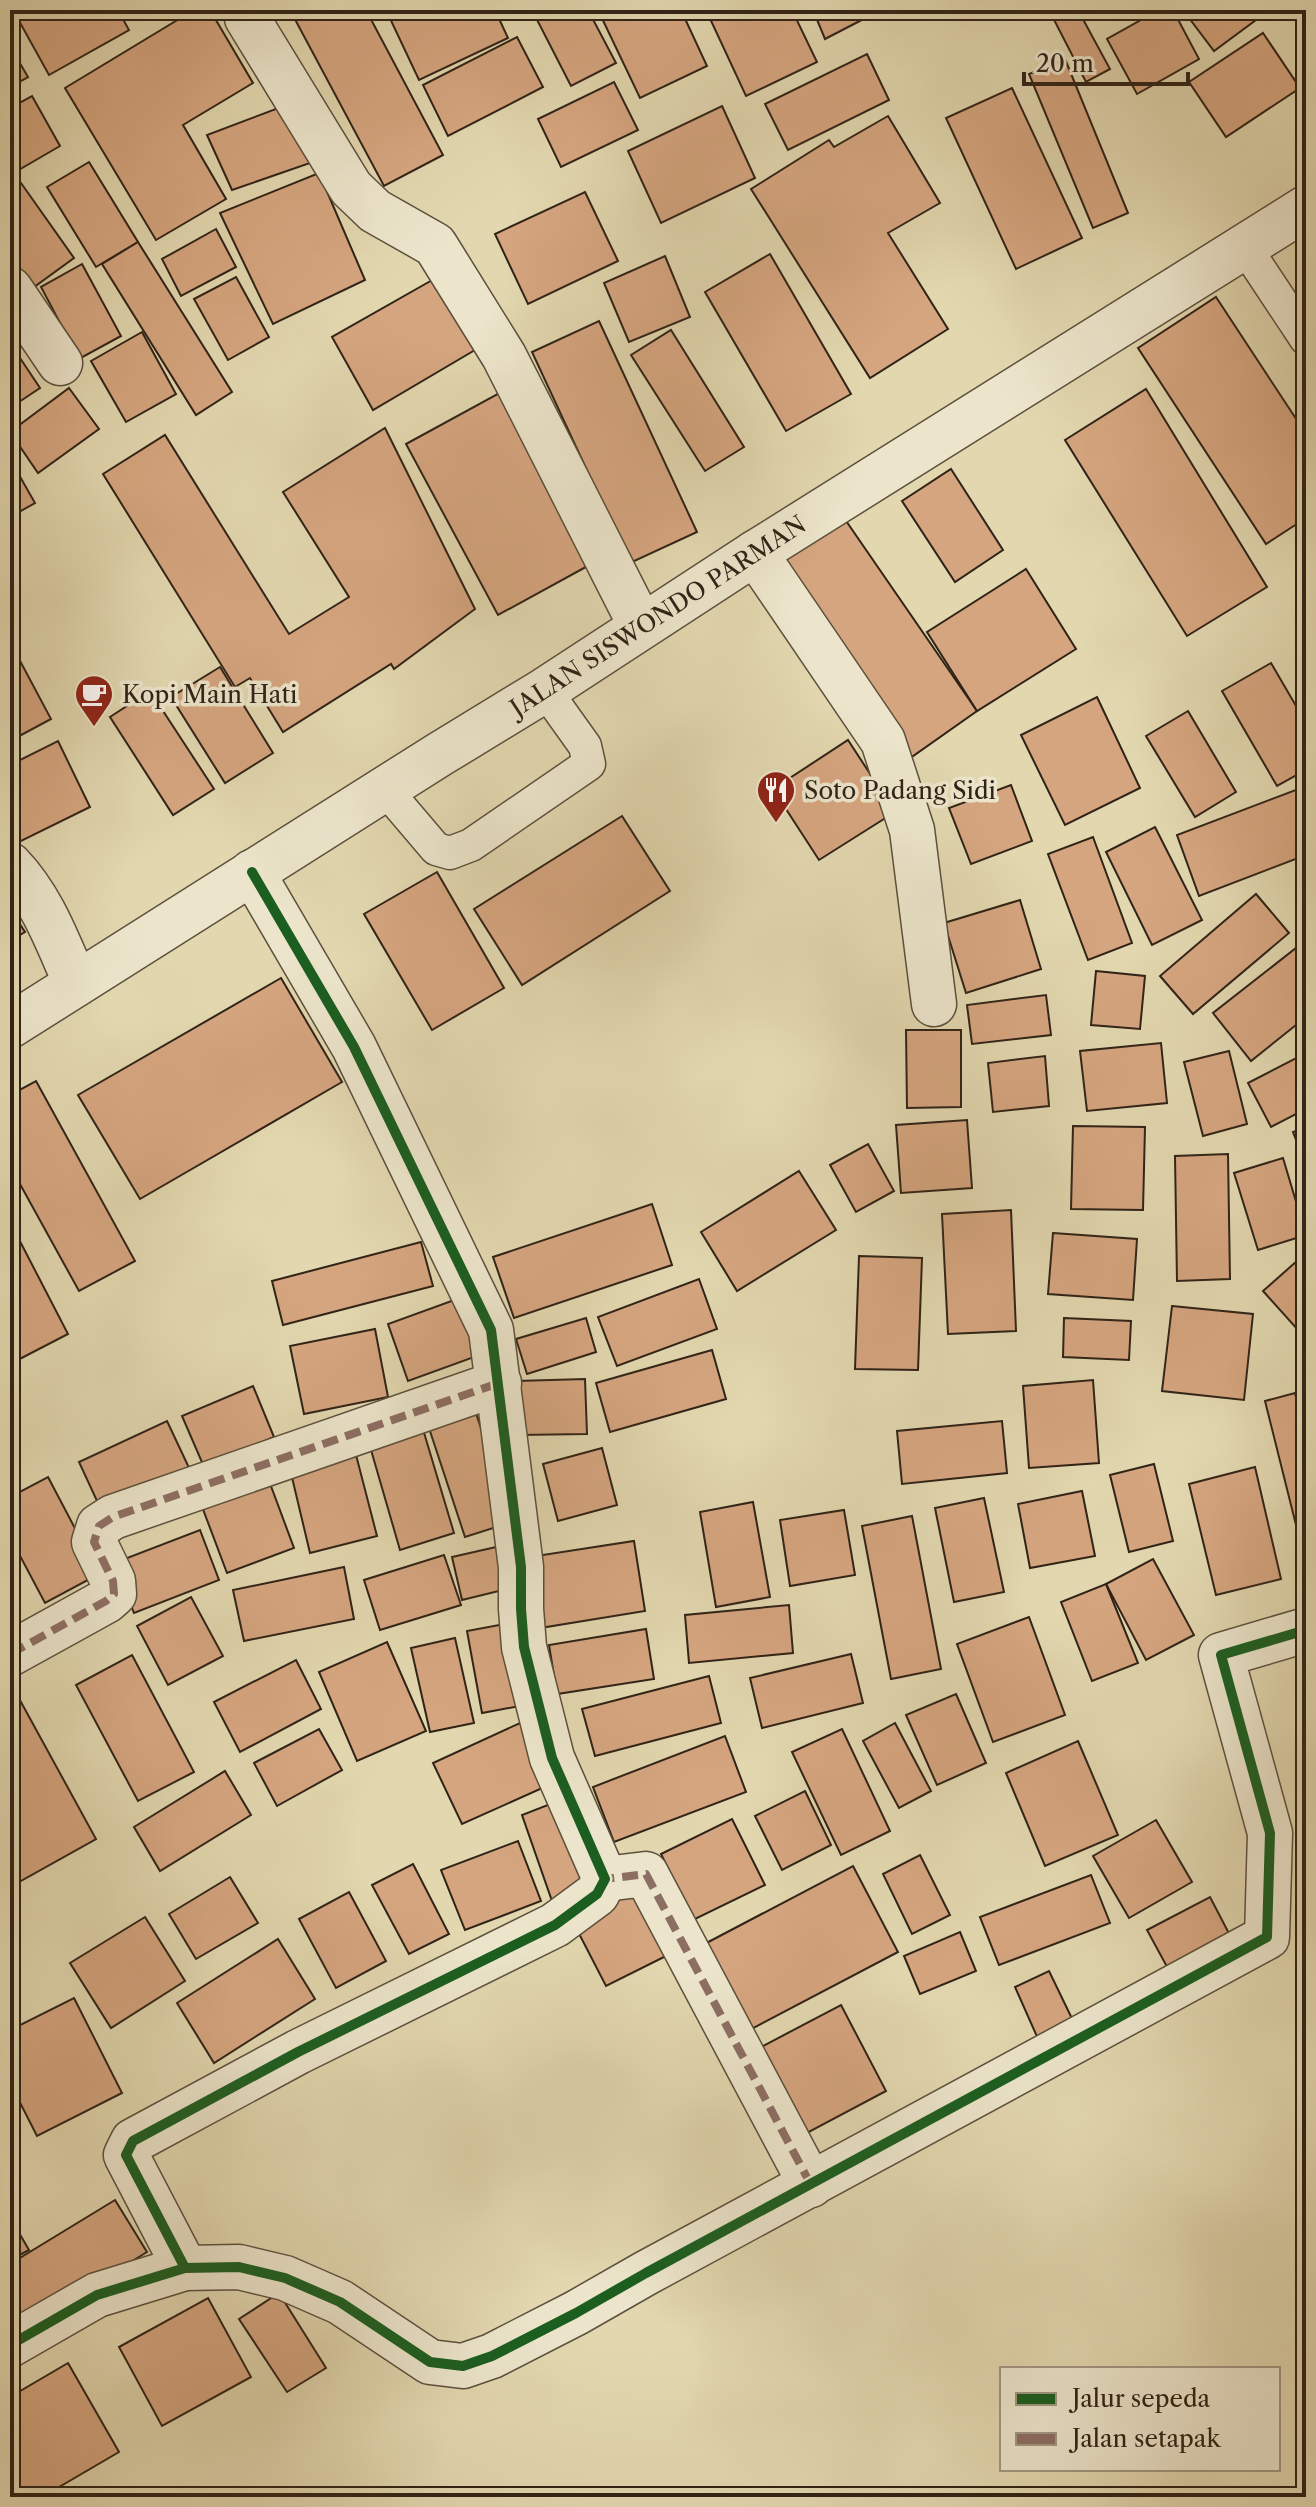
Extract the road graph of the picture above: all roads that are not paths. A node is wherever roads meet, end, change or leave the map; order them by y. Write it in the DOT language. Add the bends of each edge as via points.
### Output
graph roads {
  1 [pos="247,18"];
  2 [pos="1306,208"];
  3 [pos="1245,247"];
  4 [pos="10,289"];
  5 [pos="1306,339"];
  6 [pos="60,363"];
  7 [pos="755,553"];
  8 [pos="641,626"];
  9 [pos="545,690"];
  10 [pos="385,789"];
  11 [pos="10,865"];
  12 [pos="252,872"];
  13 [pos="76,984"];
  14 [pos="934,1004"];
  15 [pos="10,1026"];
  16 [pos="499,1383"];
  17 [pos="1306,1630"];
  18 [pos="10,1654"];
  19 [pos="605,1879"];
  20 [pos="811,2185"];
  21 [pos="185,2268"];
  22 [pos="10,2345"];
  1 -- 8 [label="street" via="351,188 375,211 435,245 504,356"];
  2 -- 3 [label="street, JALAN SISWONDO PARMAN"];
  3 -- 5 [label="lane"];
  3 -- 7 [label="street, JALAN SISWONDO PARMAN"];
  4 -- 6 [label="street"];
  7 -- 8 [label="street, JALAN SISWONDO PARMAN"];
  7 -- 14 [label="street" via="883,741 912,830"];
  8 -- 9 [label="street, JALAN SISWONDO PARMAN"];
  9 -- 10 [label="street, JALAN SISWONDO PARMAN"];
  9 -- 10 [label="lane" via="585,746 589,764 471,845 450,853 436,849"];
  10 -- 12 [label="street, JALAN SISWONDO PARMAN"];
  11 -- 13 [label="street" via="51,926"];
  12 -- 13 [label="street, JALAN SISWONDO PARMAN"];
  12 -- 16 [label="street" via="354,1047 491,1330"];
  13 -- 15 [label="street, JALAN SISWONDO PARMAN"];
  16 -- 18 [label="street" via="113,1517 99,1526 94,1542 114,1594"];
  16 -- 19 [label="street" via="520,1554 524,1647 552,1758"];
  17 -- 20 [label="street" via="1221,1655 1270,1833 1267,1937"];
  19 -- 20 [label="street" via="646,1874"];
  19 -- 21 [label="street" via="597,1894 555,1925 298,2052 133,2141 126,2155"];
  20 -- 21 [label="street" via="576,2313 463,2366 430,2362 340,2302 285,2278 239,2267"];
  21 -- 22 [label="street" via="97,2295"];
}
